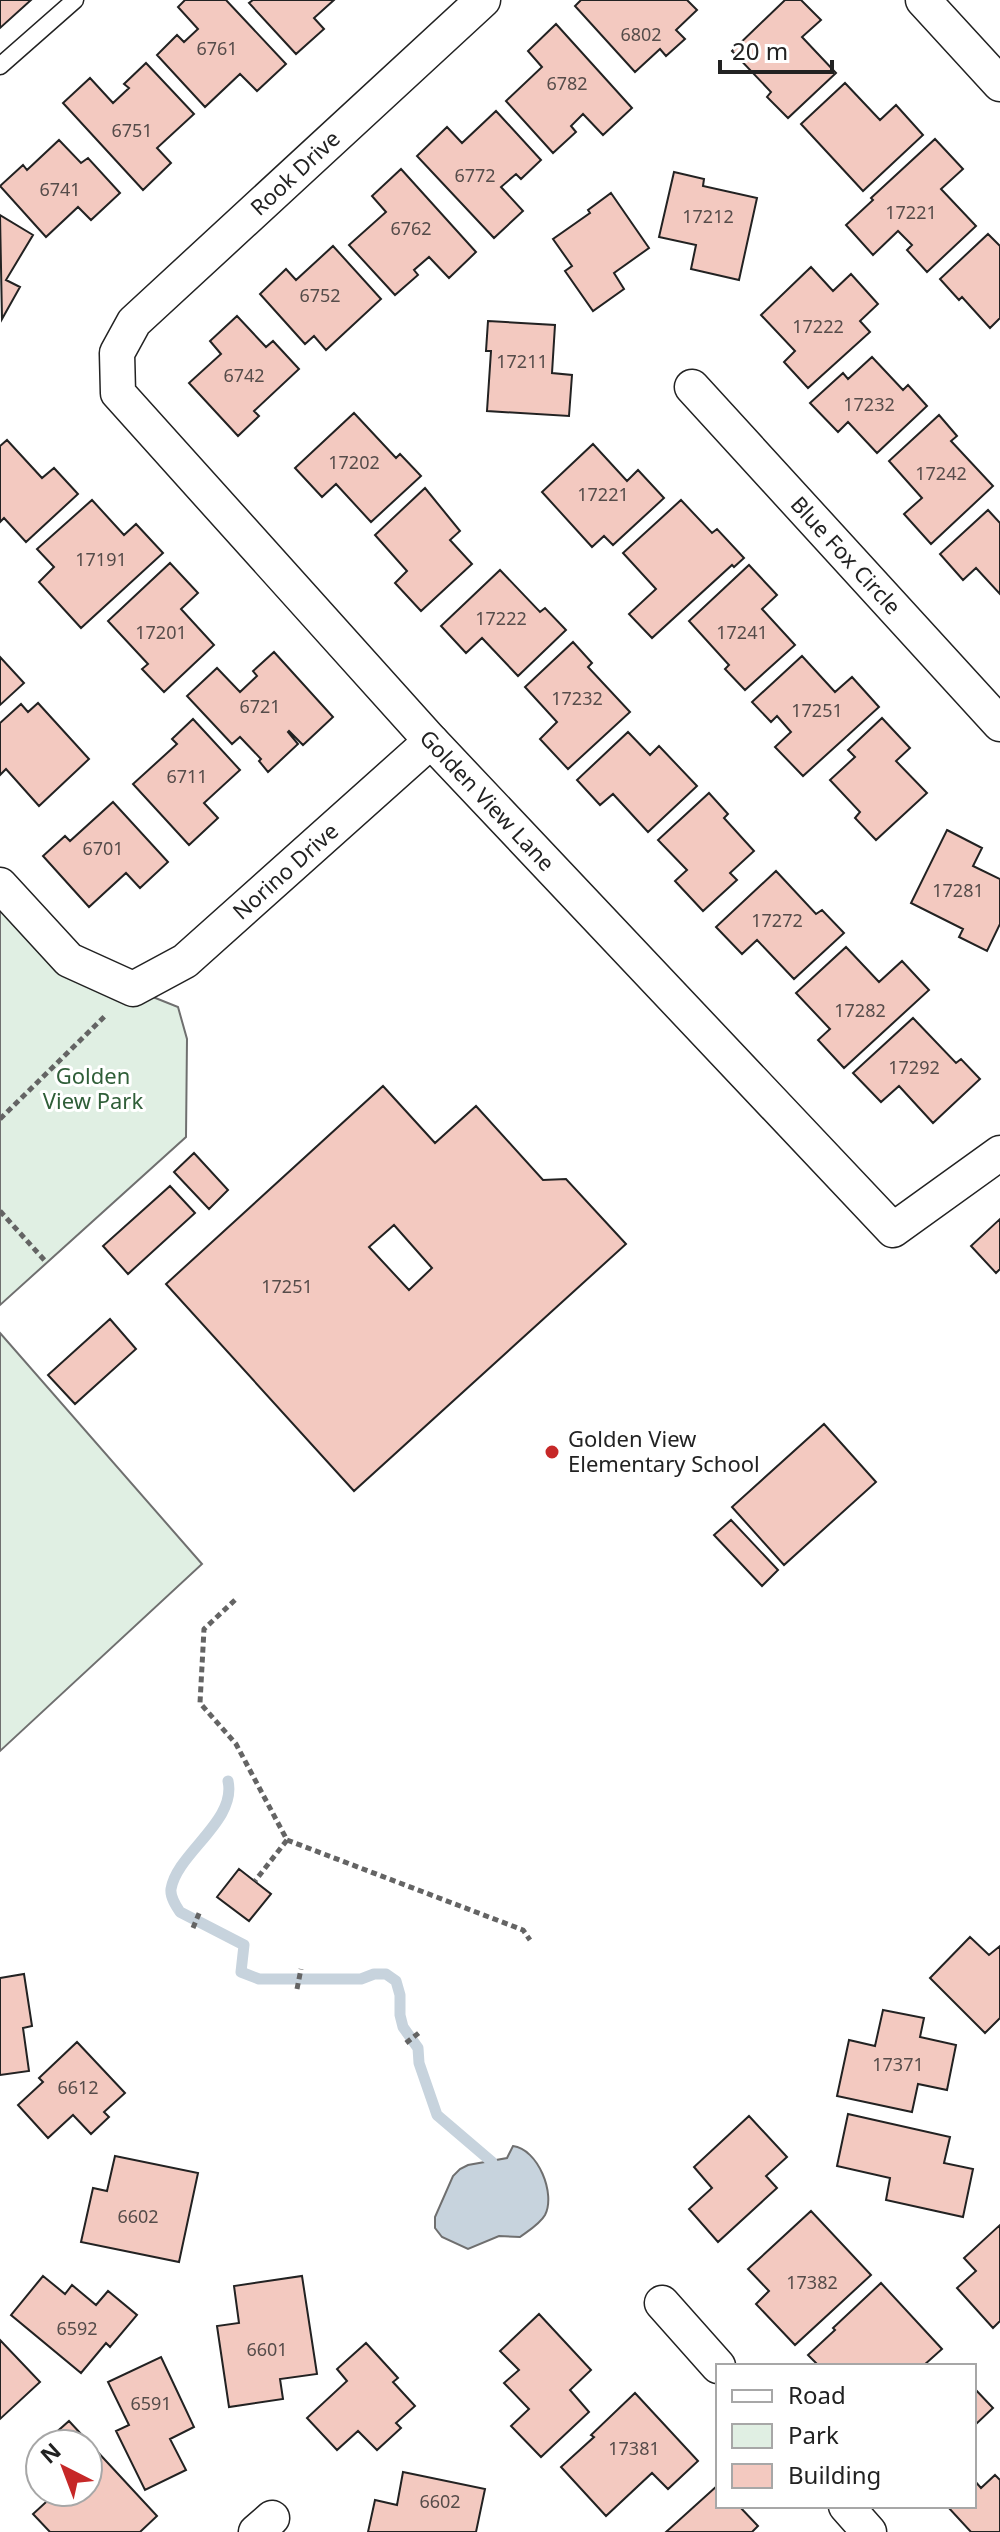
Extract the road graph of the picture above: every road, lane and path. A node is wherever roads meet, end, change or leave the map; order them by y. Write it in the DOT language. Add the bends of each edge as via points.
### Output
graph roads {
  1 [pos="75,0"];
  2 [pos="483,0"];
  3 [pos="923,0"];
  4 [pos="0,66"];
  5 [pos="1000,84"];
  6 [pos="117,353"];
  7 [pos="692,387"];
  8 [pos="1000,724"];
  9 [pos="431,741"];
  10 [pos="0,885"];
  11 [pos="133,989"];
  12 [pos="0,1119"];
  13 [pos="1000,1153"];
  14 [pos="0,1211"];
  15 [pos="47,1263"];
  16 [pos="235,1600"];
  17 [pos="287,1840"];
  18 [pos="255,1881"];
  19 [pos="200,1911"];
  20 [pos="193,1928"];
  21 [pos="530,1940"];
  22 [pos="301,1969"];
  23 [pos="297,1989"];
  24 [pos="420,2032"];
  25 [pos="406,2043"];
  26 [pos="662,2303"];
  27 [pos="716,2364"];
  28 [pos="848,2508"];
  29 [pos="869,2532"];
  1 -- 4 [label="lane"];
  2 -- 6 [label="street, Rook Drive" via="134,322"];
  3 -- 5 [label="street"];
  6 -- 9 [label="street, Golden View Lane" via="118,393"];
  7 -- 8 [label="street, Blue Fox Circle"];
  9 -- 11 [label="street, Norino Drive" via="185,961"];
  9 -- 13 [label="street, Golden View Lane" via="893,1230"];
  10 -- 11 [label="street" via="69,960"];
  11 -- 12 [label="path"];
  14 -- 15 [label="path"];
  16 -- 17 [label="path" via="204,1629 200,1703 236,1744"];
  17 -- 18 [label="path"];
  17 -- 21 [label="path" via="523,1930"];
  19 -- 20 [label="path"];
  22 -- 23 [label="path"];
  24 -- 25 [label="path"];
  26 -- 27 [label="street"];
  28 -- 29 [label="street"];
}
